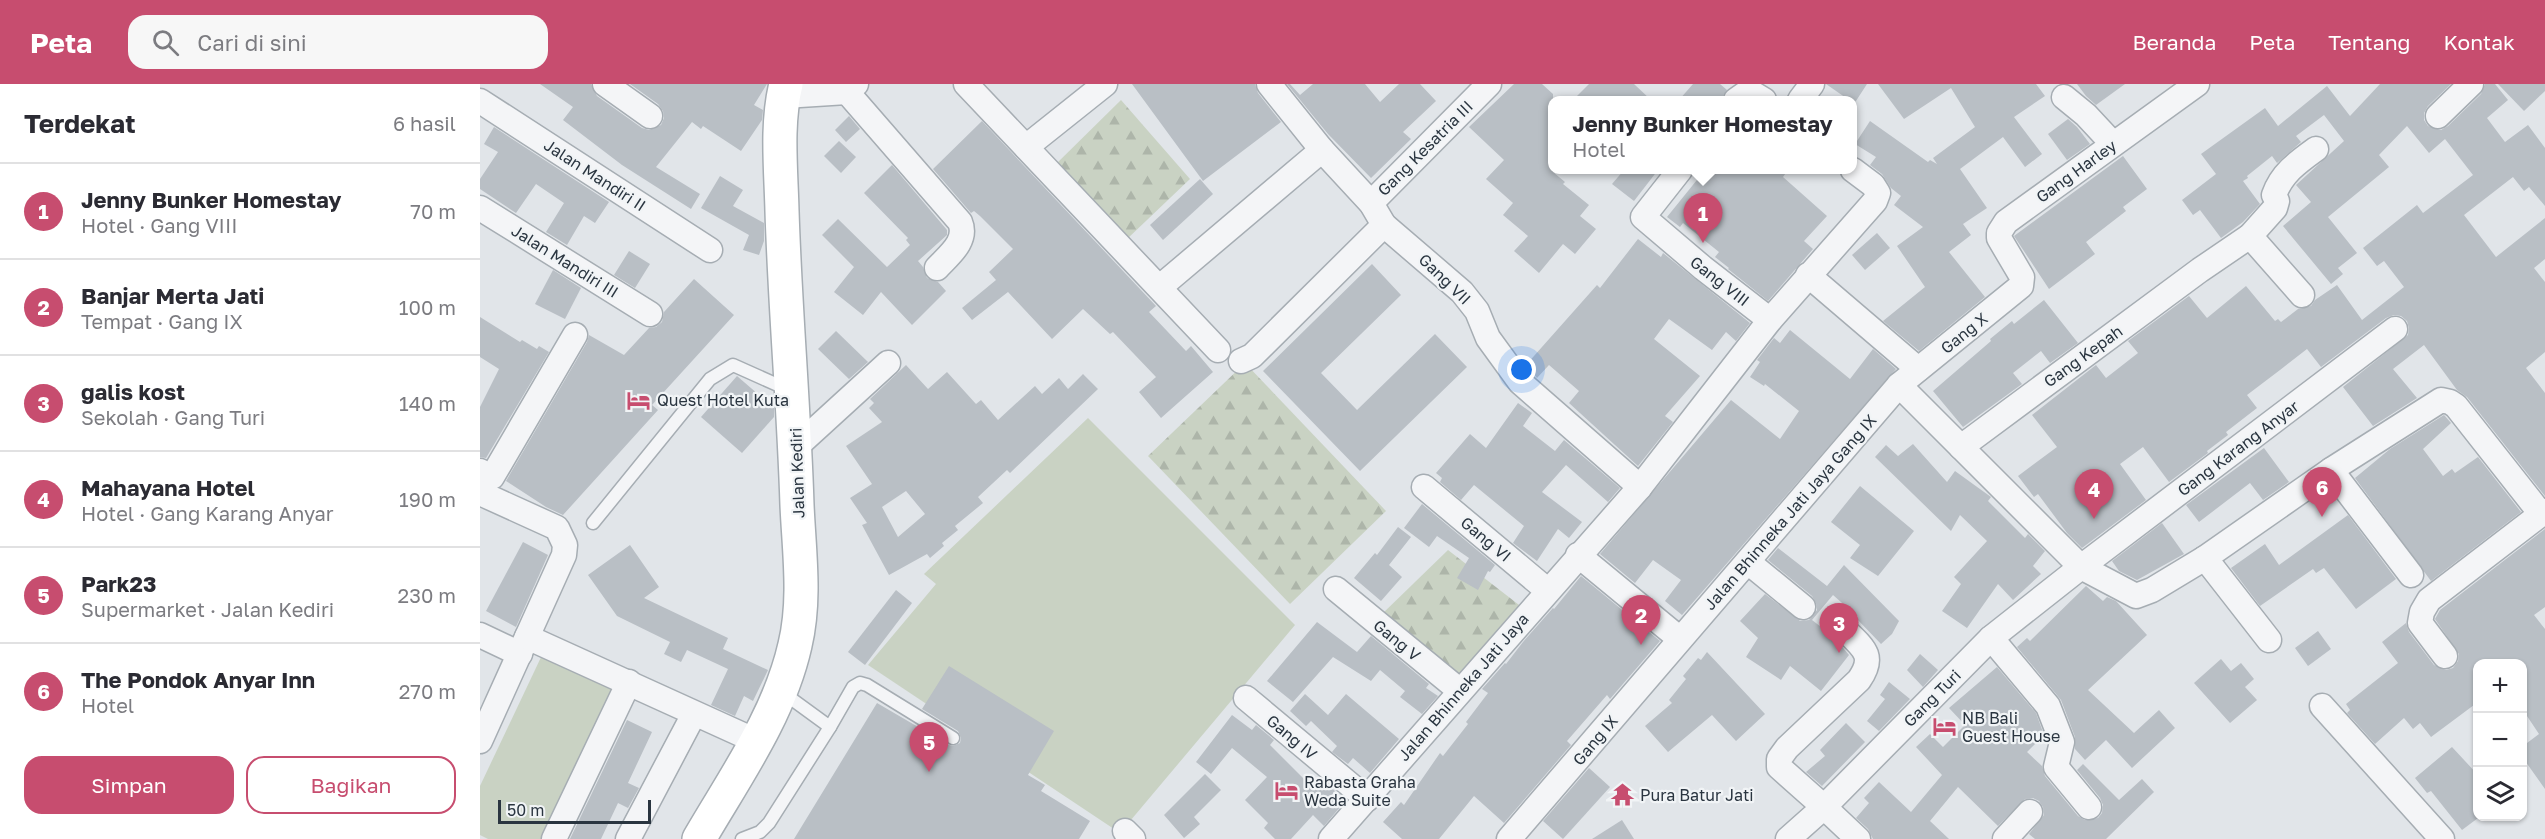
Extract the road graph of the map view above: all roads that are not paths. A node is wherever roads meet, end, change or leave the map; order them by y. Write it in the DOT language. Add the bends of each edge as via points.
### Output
graph roads {
  1 [pos="604,84"];
  2 [pos="966,84"];
  3 [pos="1106,84"];
  4 [pos="1269,84"];
  5 [pos="1489,84"];
  6 [pos="2197,84"];
  7 [pos="2471,84"];
  8 [pos="851,88"];
  9 [pos="782,89"];
  10 [pos="1742,96"];
  11 [pos="1757,96"];
  12 [pos="2064,97"];
  13 [pos="480,101"];
  14 [pos="650,116"];
  15 [pos="2438,116"];
  16 [pos="2113,144"];
  17 [pos="1026,147"];
  18 [pos="2316,149"];
  19 [pos="1322,150"];
  20 [pos="1857,173"];
  21 [pos="1677,174"];
  22 [pos="1371,203"];
  23 [pos="480,208"];
  24 [pos="1384,225"];
  25 [pos="2250,236"];
  26 [pos="710,250"];
  27 [pos="937,268"];
  28 [pos="1808,275"];
  29 [pos="2022,277"];
  30 [pos="1160,287"];
  31 [pos="2302,295"];
  32 [pos="650,314"];
  33 [pos="1770,320"];
  34 [pos="2395,329"];
  35 [pos="575,335"];
  36 [pos="1218,350"];
  37 [pos="1241,361"];
  38 [pos="888,363"];
  39 [pos="1918,369"];
  40 [pos="1899,385"];
  41 [pos="793,392"];
  42 [pos="796,447"];
  43 [pos="1961,447"];
  44 [pos="2331,470"];
  45 [pos="480,471"];
  46 [pos="1424,487"];
  47 [pos="1640,487"];
  48 [pos="480,493"];
  49 [pos="2543,512"];
  50 [pos="593,523"];
  51 [pos="1578,555"];
  52 [pos="2205,558"];
  53 [pos="1748,562"];
  54 [pos="2081,567"];
  55 [pos="2411,575"];
  56 [pos="1336,589"];
  57 [pos="1547,590"];
  58 [pos="1803,607"];
  59 [pos="1847,632"];
  60 [pos="480,635"];
  61 [pos="1991,638"];
  62 [pos="1680,639"];
  63 [pos="2269,640"];
  64 [pos="524,645"];
  65 [pos="2445,656"];
  66 [pos="629,682"];
  67 [pos="1459,690"];
  68 [pos="781,691"];
  69 [pos="1246,698"];
  70 [pos="2322,706"];
  71 [pos="694,714"];
  72 [pos="830,727"];
  73 [pos="953,738"];
  74 [pos="480,741"];
  75 [pos="756,741"];
  76 [pos="1367,799"];
  77 [pos="1824,807"];
  78 [pos="2089,807"];
  79 [pos="2030,812"];
  80 [pos="748,838"];
  81 [pos="554,839"];
  82 [pos="628,839"];
  83 [pos="699,839"];
  84 [pos="1331,839"];
  85 [pos="1509,839"];
  86 [pos="1788,839"];
  87 [pos="1858,839"];
  88 [pos="2005,839"];
  89 [pos="2442,839"];
  1 -- 14 [label="street"];
  2 -- 17 [label="street"];
  3 -- 17 [label="street"];
  4 -- 19 [label="street, Gang Kesatria III"];
  5 -- 22 [label="street, Gang Kesatria III"];
  6 -- 16 [label="street, Gang Harley"];
  7 -- 15 [label="street"];
  8 -- 9 [label="street"];
  8 -- 27 [label="street" via="960,222 961,240"];
  9 -- 41 [label="main road, Jalan Kediri" via="785,288"];
  10 -- 11 [label="street" via="1749,91"];
  12 -- 16 [label="street"];
  13 -- 26 [label="street, Jalan Mandiri II"];
  16 -- 29 [label="street, Gang Harley" via="2004,224 1999,233 2001,244"];
  17 -- 30 [label="street"];
  18 -- 25 [label="street, Gang Kepah" via="2288,170 2274,195 2276,208"];
  19 -- 22 [label="street, Gang Kesatria III"];
  19 -- 30 [label="street"];
  20 -- 28 [label="street, Jalan Bhinneka Jati Jaya" via="1873,185 1878,193 1875,201"];
  21 -- 33 [label="street, Gang VIII" via="1643,217"];
  22 -- 24 [label="street, Gang VII"];
  23 -- 32 [label="street, Jalan Mandiri III"];
  24 -- 37 [label="street" via="1252,356"];
  24 -- 47 [label="street, Gang VII" via="1462,292 1477,311 1488,338 1520,382"];
  25 -- 31 [label="street"];
  25 -- 43 [label="street, Gang Kepah"];
  28 -- 33 [label="street, Jalan Bhinneka Jati Jaya"];
  28 -- 39 [label="street"];
  29 -- 39 [label="street, Gang X" via="2016,291"];
  30 -- 36 [label="street"];
  33 -- 47 [label="street, Jalan Bhinneka Jati Jaya"];
  34 -- 54 [label="street, Gang Karang Anyar"];
  35 -- 45 [label="street" via="492,477"];
  38 -- 42 [label="street"];
  39 -- 40 [label="street, Gang X"];
  40 -- 43 [label="street"];
  40 -- 53 [label="street, Jalan Bhinneka Jati Jaya Gang IX"];
  41 -- 42 [label="main road, Jalan Kediri"];
  41 -- 50 [label="lane" via="733,365 723,370 710,379"];
  42 -- 68 [label="main road, Jalan Kediri" via="800,604 796,644"];
  43 -- 54 [label="street"];
  44 -- 49 [label="street" via="2444,399 2456,406"];
  44 -- 52 [label="street"];
  44 -- 55 [label="street"];
  46 -- 57 [label="street, Gang VI"];
  47 -- 51 [label="street, Jalan Bhinneka Jati Jaya"];
  48 -- 64 [label="street" via="557,528 565,545"];
  49 -- 65 [label="street" via="2429,600 2420,623"];
  51 -- 57 [label="street, Jalan Bhinneka Jati Jaya"];
  51 -- 62 [label="street"];
  52 -- 54 [label="street" via="2136,596"];
  52 -- 63 [label="street"];
  53 -- 58 [label="street"];
  53 -- 62 [label="street, Jalan Bhinneka Jati Jaya Gang IX"];
  54 -- 61 [label="street, Gang Turi"];
  56 -- 67 [label="street, Gang V"];
  57 -- 67 [label="street, Jalan Bhinneka Jati Jaya"];
  59 -- 77 [label="street" via="1863,648 1868,658 1866,668 1859,680 1787,748 1779,762 1779,767"];
  60 -- 64 [label="street"];
  61 -- 77 [label="street, Gang Turi"];
  61 -- 78 [label="street" via="2048,706 2062,742 2056,767"];
  62 -- 85 [label="street, Gang IX"];
  64 -- 66 [label="street"];
  64 -- 74 [label="street"];
  66 -- 71 [label="street"];
  66 -- 81 [label="street"];
  67 -- 76 [label="street, Jalan Bhinneka Jati Jaya"];
  68 -- 72 [label="lane"];
  68 -- 75 [label="main road, Jalan Kediri"];
  69 -- 76 [label="street, Gang IV"];
  70 -- 89 [label="street"];
  71 -- 75 [label="street"];
  71 -- 82 [label="street"];
  72 -- 73 [label="lane" via="853,687 860,683"];
  72 -- 80 [label="lane" via="769,823"];
  75 -- 83 [label="main road, Jalan Kediri"];
  76 -- 84 [label="street, Jalan Bhinneka Jati Jaya"];
  77 -- 86 [label="street, Gang Turi"];
  77 -- 87 [label="street"];
  79 -- 88 [label="street"];
}
